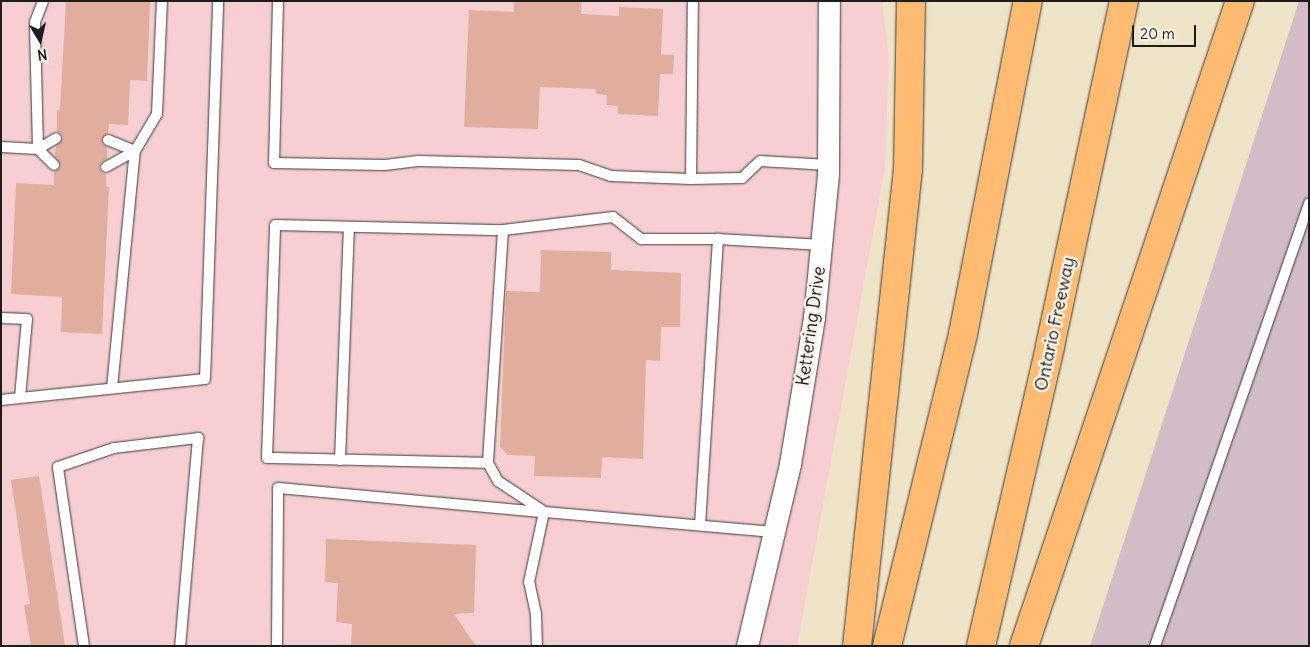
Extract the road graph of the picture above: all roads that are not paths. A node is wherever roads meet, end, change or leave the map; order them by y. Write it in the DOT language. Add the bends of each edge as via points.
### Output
graph roads {
  1 [pos="43,1"];
  2 [pos="162,1"];
  3 [pos="218,1"];
  4 [pos="278,1"];
  5 [pos="693,1"];
  6 [pos="829,1"];
  7 [pos="911,1"];
  8 [pos="1028,1"];
  9 [pos="1124,1"];
  10 [pos="1240,1"];
  11 [pos="56,138"];
  12 [pos="108,140"];
  13 [pos="1,147"];
  14 [pos="38,149"];
  15 [pos="135,151"];
  16 [pos="54,165"];
  17 [pos="828,165"];
  18 [pos="106,167"];
  19 [pos="692,179"];
  20 [pos="1309,202"];
  21 [pos="350,227"];
  22 [pos="503,230"];
  23 [pos="718,239"];
  24 [pos="822,245"];
  25 [pos="1,318"];
  26 [pos="112,388"];
  27 [pos="20,398"];
  28 [pos="1,400"];
  29 [pos="340,460"];
  30 [pos="488,463"];
  31 [pos="544,512"];
  32 [pos="700,525"];
  33 [pos="774,532"];
  34 [pos="84,646"];
  35 [pos="180,646"];
  36 [pos="277,646"];
  37 [pos="537,646"];
  38 [pos="747,646"];
  39 [pos="857,646"];
  40 [pos="887,646"];
  41 [pos="981,646"];
  42 [pos="1024,646"];
  43 [pos="1155,646"];
  1 -- 14 [label="lane" via="35,22"];
  2 -- 15 [label="lane" via="157,114"];
  3 -- 26 [label="lane" via="204,379"];
  4 -- 19 [label="lane" via="274,163 385,165 420,160 579,165 611,176"];
  5 -- 19 [label="lane"];
  6 -- 17 [label="street, Kettering Drive"];
  7 -- 39 [label="highway" via="908,169"];
  8 -- 40 [label="highway" via="963,334"];
  9 -- 41 [label="highway, Ontario Freeway"];
  10 -- 42 [label="highway"];
  11 -- 14 [label="lane"];
  12 -- 15 [label="lane"];
  13 -- 14 [label="lane"];
  14 -- 16 [label="lane"];
  15 -- 18 [label="lane"];
  15 -- 26 [label="lane"];
  17 -- 19 [label="lane" via="760,162 742,178"];
  17 -- 24 [label="street, Kettering Drive"];
  20 -- 43 [label="lane"];
  21 -- 22 [label="lane"];
  21 -- 29 [label="lane"];
  21 -- 29 [label="lane" via="275,225 267,458"];
  22 -- 23 [label="lane" via="613,217 641,239"];
  22 -- 30 [label="lane"];
  23 -- 24 [label="lane"];
  23 -- 32 [label="lane"];
  24 -- 33 [label="street, Kettering Drive" via="790,464"];
  25 -- 27 [label="lane" via="26,319"];
  26 -- 27 [label="lane"];
  27 -- 28 [label="lane"];
  29 -- 30 [label="lane"];
  30 -- 31 [label="lane" via="498,481"];
  31 -- 32 [label="lane"];
  31 -- 36 [label="lane" via="278,488"];
  31 -- 37 [label="lane" via="529,582 536,614"];
  32 -- 33 [label="lane"];
  33 -- 38 [label="street, Kettering Drive"];
  34 -- 35 [label="lane" via="58,467 114,448 198,438"];
}
